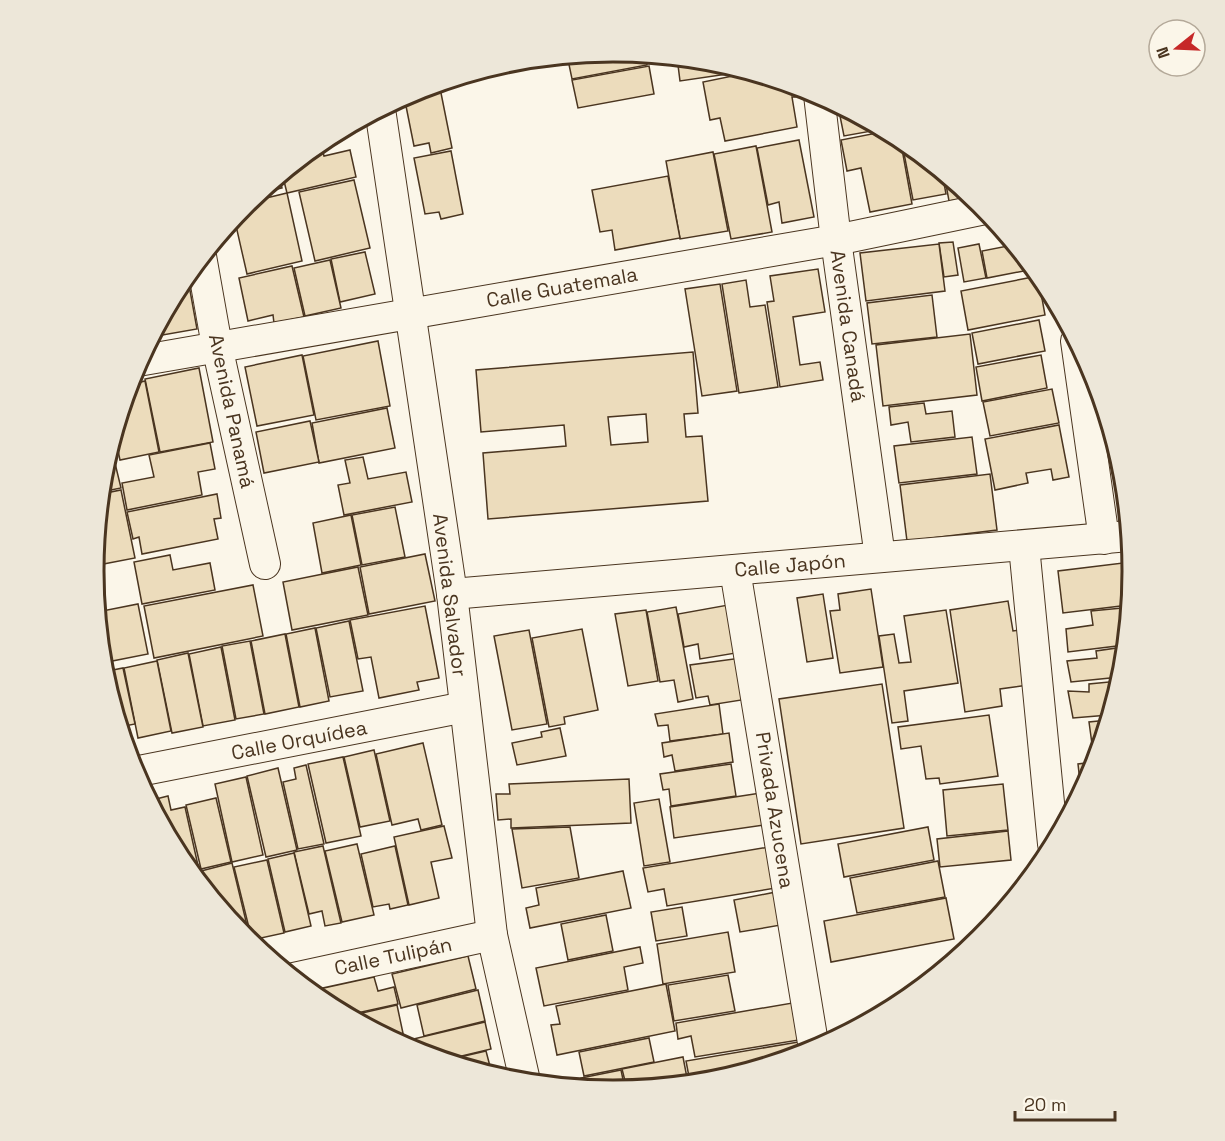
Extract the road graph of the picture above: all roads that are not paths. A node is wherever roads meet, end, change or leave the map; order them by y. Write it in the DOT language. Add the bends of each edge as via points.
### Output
graph roads {
  1 [pos="820,106"];
  2 [pos="381,117"];
  3 [pos="973,212"];
  4 [pos="836,240"];
  5 [pos="203,269"];
  6 [pos="410,313"];
  7 [pos="217,346"];
  8 [pos="150,359"];
  9 [pos="1083,377"];
  10 [pos="1116,538"];
  11 [pos="1024,546"];
  12 [pos="880,557"];
  13 [pos="265,564"];
  14 [pos="735,570"];
  15 [pos="452,594"];
  16 [pos="465,707"];
  17 [pos="144,770"];
  18 [pos="1051,828"];
  19 [pos="492,934"];
  20 [pos="305,976"];
  21 [pos="811,1039"];
  22 [pos="523,1071"];
  1 -- 4 [label="street, Avenida Canadá"];
  2 -- 6 [label="street, Avenida Salvador"];
  3 -- 4 [label="street, Calle Guatemala"];
  4 -- 6 [label="street, Calle Guatemala"];
  4 -- 12 [label="street, Avenida Canadá"];
  5 -- 7 [label="street, Avenida Panamá"];
  6 -- 7 [label="street, Calle Guatemala"];
  6 -- 15 [label="street, Avenida Salvador"];
  7 -- 8 [label="street, Calle Guatemala"];
  7 -- 13 [label="street, Avenida Panamá"];
  9 -- 10 [label="street"];
  10 -- 11 [label="street, Calle Japón"];
  11 -- 12 [label="street, Calle Japón"];
  11 -- 18 [label="street"];
  12 -- 14 [label="street, Calle Japón"];
  14 -- 15 [label="street, Calle Japón"];
  14 -- 21 [label="street, Privada Azucena"];
  15 -- 16 [label="street, Avenida Salvador"];
  16 -- 17 [label="street, Calle Orquídea"];
  16 -- 19 [label="street, Avenida Salvador"];
  19 -- 20 [label="street, Calle Tulipán"];
  19 -- 22 [label="street, Avenida Salvador"];
}
